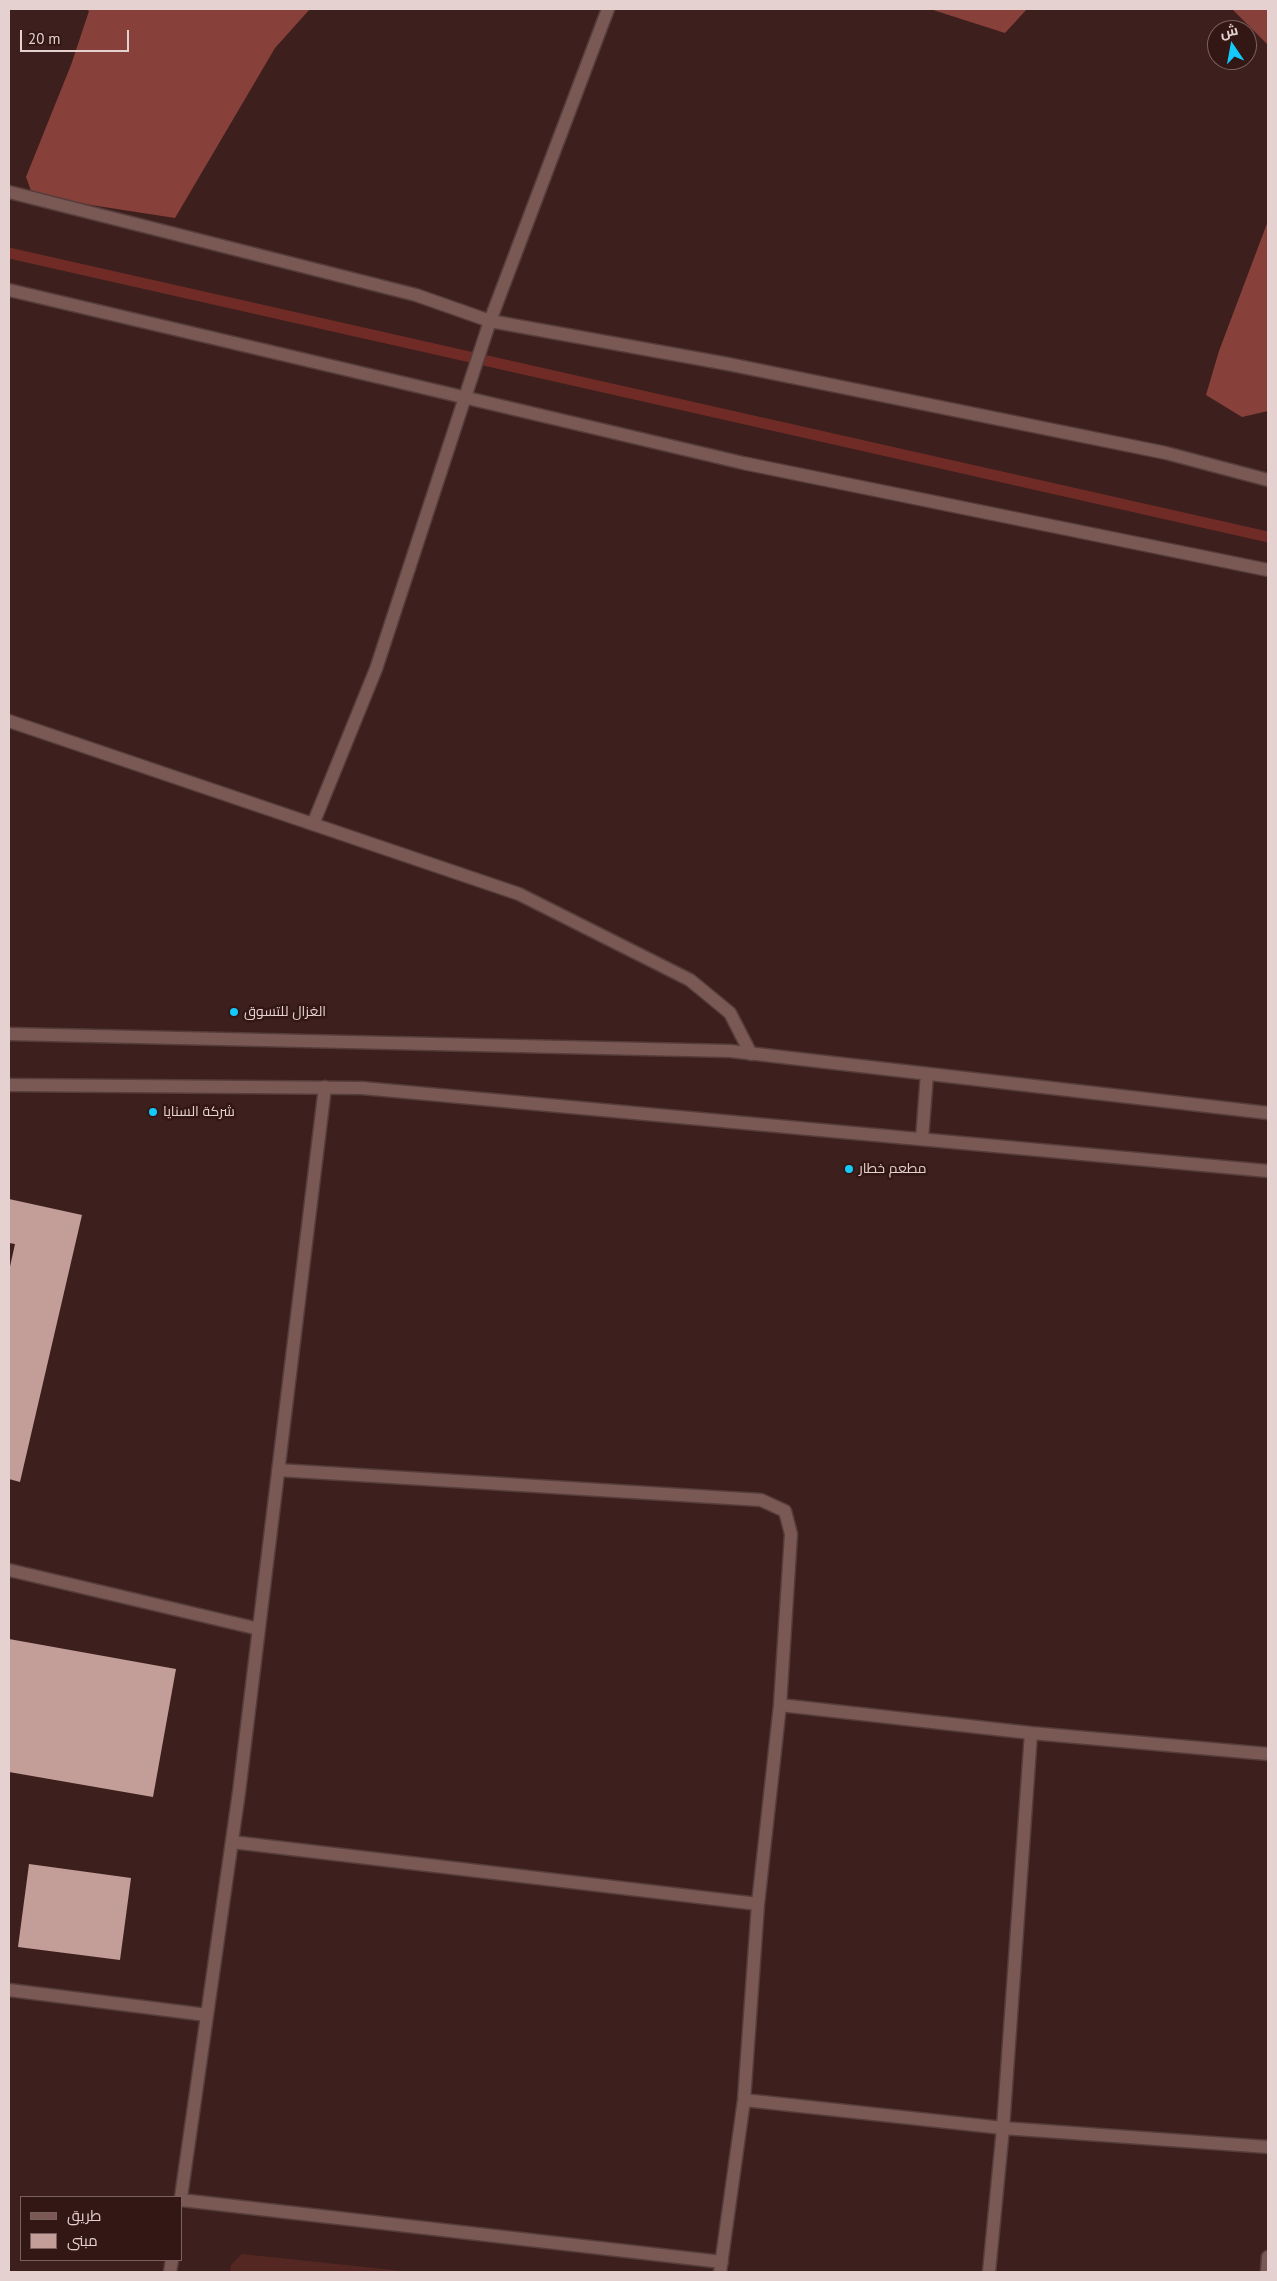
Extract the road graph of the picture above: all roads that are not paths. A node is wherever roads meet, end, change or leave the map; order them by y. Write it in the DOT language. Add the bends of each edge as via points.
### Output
graph roads {
  1 [pos="608,9"];
  2 [pos="9,192"];
  3 [pos="9,290"];
  4 [pos="490,321"];
  5 [pos="464,396"];
  6 [pos="1268,480"];
  7 [pos="1268,570"];
  8 [pos="9,721"];
  9 [pos="313,824"];
  10 [pos="9,1034"];
  11 [pos="752,1054"];
  12 [pos="927,1074"];
  13 [pos="9,1085"];
  14 [pos="325,1087"];
  15 [pos="1268,1113"];
  16 [pos="922,1139"];
  17 [pos="1268,1171"];
  18 [pos="278,1470"];
  19 [pos="9,1570"];
  20 [pos="258,1629"];
  21 [pos="780,1704"];
  22 [pos="1031,1733"];
  23 [pos="1268,1754"];
  24 [pos="232,1842"];
  25 [pos="758,1904"];
  26 [pos="9,1990"];
  27 [pos="207,2015"];
  28 [pos="744,2100"];
  29 [pos="1003,2128"];
  30 [pos="1268,2147"];
  31 [pos="181,2196"];
  32 [pos="182,2198"];
  33 [pos="1268,2257"];
  34 [pos="721,2267"];
  35 [pos="989,2272"];
  36 [pos="1267,2272"];
  1 -- 4 [label="street"];
  2 -- 4 [label="street" via="416,296"];
  3 -- 5 [label="street"];
  4 -- 5 [label="street"];
  4 -- 6 [label="street" via="728,364 1166,453"];
  5 -- 7 [label="street" via="743,463"];
  5 -- 9 [label="street" via="376,669"];
  8 -- 9 [label="street"];
  9 -- 11 [label="street" via="519,894 690,980 730,1013"];
  10 -- 11 [label="street"];
  11 -- 12 [label="street"];
  12 -- 15 [label="street"];
  12 -- 16 [label="street"];
  13 -- 14 [label="street"];
  14 -- 16 [label="street"];
  14 -- 18 [label="street"];
  16 -- 17 [label="street"];
  18 -- 20 [label="street"];
  18 -- 21 [label="street" via="761,1500 785,1511 791,1534"];
  19 -- 20 [label="street"];
  20 -- 24 [label="street"];
  21 -- 22 [label="street"];
  21 -- 25 [label="street"];
  22 -- 23 [label="street"];
  22 -- 29 [label="street"];
  24 -- 25 [label="street"];
  24 -- 27 [label="street"];
  25 -- 28 [label="street"];
  26 -- 27 [label="street"];
  27 -- 31 [label="street"];
  28 -- 29 [label="street"];
  28 -- 34 [label="street"];
  29 -- 30 [label="street"];
  29 -- 35 [label="street"];
  32 -- 34 [label="street"];
  33 -- 36 [label="street"];
}
